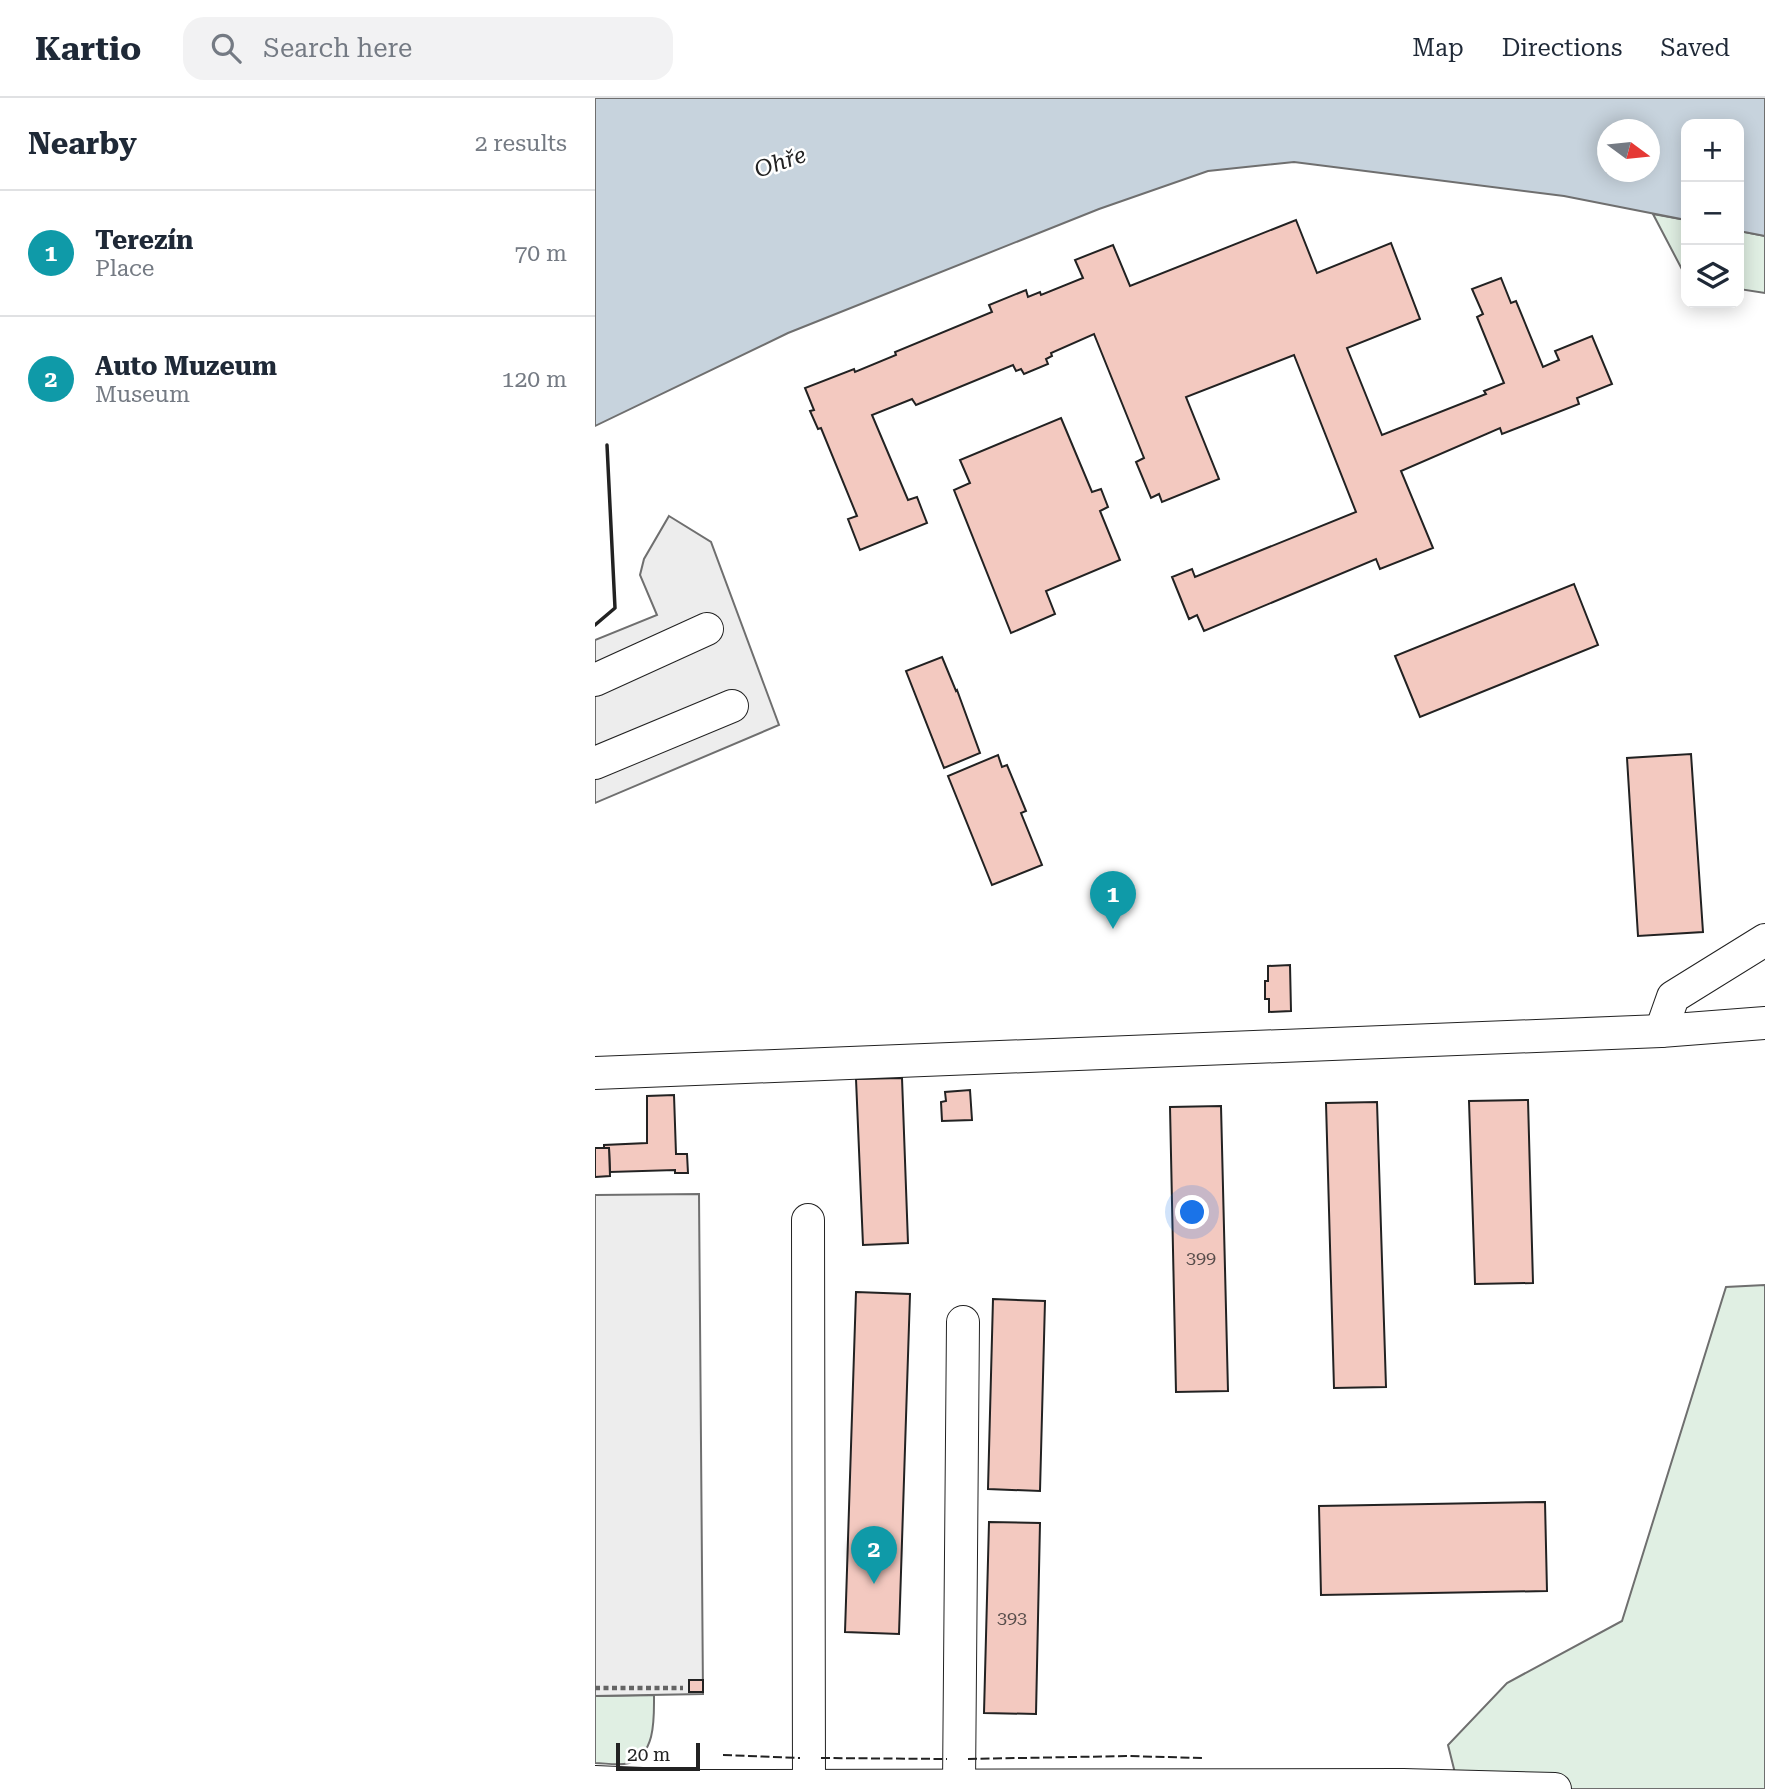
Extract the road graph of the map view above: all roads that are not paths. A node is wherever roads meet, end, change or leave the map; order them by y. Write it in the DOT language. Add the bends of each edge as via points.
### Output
graph roads {
  1 [pos="707,629"];
  2 [pos="595,680"];
  3 [pos="732,706"];
  4 [pos="595,763"];
  5 [pos="1765,940"];
  6 [pos="1765,1023"];
  7 [pos="1661,1031"];
  8 [pos="595,1073"];
  9 [pos="807,1220"];
  10 [pos="963,1322"];
  11 [pos="595,1782"];
  12 [pos="809,1786"];
  13 [pos="959,1786"];
  14 [pos="1555,1789"];
  1 -- 2 [label="street"];
  3 -- 4 [label="street"];
  5 -- 7 [label="street" via="1673,997"];
  6 -- 7 [label="street"];
  7 -- 8 [label="street"];
  9 -- 12 [label="street"];
  10 -- 13 [label="street"];
  11 -- 12 [label="street"];
  12 -- 13 [label="street"];
  13 -- 14 [label="street"];
}
